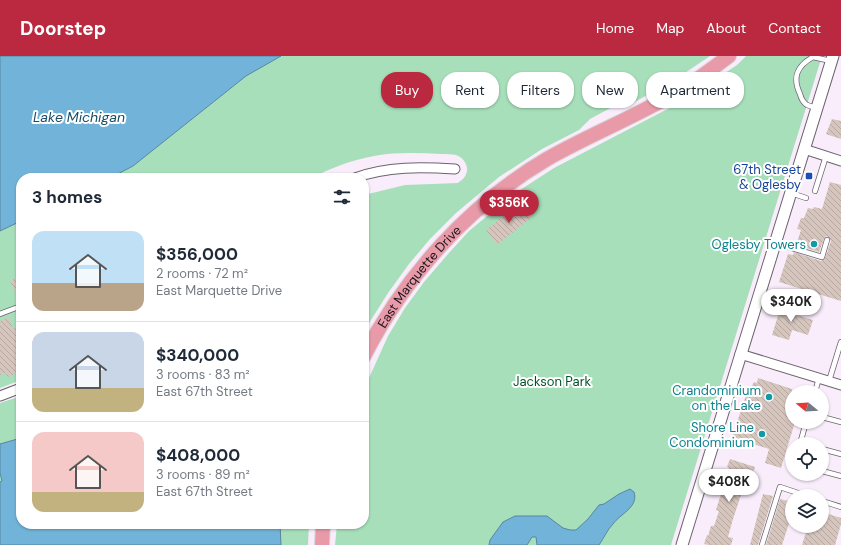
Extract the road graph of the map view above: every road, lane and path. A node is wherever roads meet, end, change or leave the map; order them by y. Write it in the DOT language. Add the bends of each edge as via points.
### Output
graph roads {
  1 [pos="729,56"];
  2 [pos="832,58"];
  3 [pos="817,108"];
  4 [pos="804,149"];
  5 [pos="826,156"];
  6 [pos="841,160"];
  7 [pos="455,169"];
  8 [pos="369,174"];
  9 [pos="815,191"];
  10 [pos="791,193"];
  11 [pos="806,198"];
  12 [pos="827,240"];
  13 [pos="775,243"];
  14 [pos="16,308"];
  15 [pos="0,314"];
  16 [pos="841,342"];
  17 [pos="369,346"];
  18 [pos="740,354"];
  19 [pos="819,378"];
  20 [pos="829,381"];
  21 [pos="817,385"];
  22 [pos="841,385"];
  23 [pos="16,390"];
  24 [pos="0,396"];
  25 [pos="829,419"];
  26 [pos="841,422"];
  27 [pos="829,451"];
  28 [pos="841,454"];
  29 [pos="829,473"];
  30 [pos="841,476"];
  31 [pos="786,489"];
  32 [pos="829,503"];
  33 [pos="841,506"];
  34 [pos="323,529"];
  35 [pos="322,545"];
  36 [pos="682,545"];
  37 [pos="762,545"];
  1 -- 17 [label="main road, East Marquette Drive" via="676,93 548,158 518,177 456,230 422,266"];
  2 -- 3 [label="street"];
  2 -- 3 [label="lane" via="813,57 804,62 798,70 796,78 801,97 806,104"];
  3 -- 4 [label="street"];
  4 -- 5 [label="street"];
  4 -- 10 [label="street"];
  5 -- 6 [label="street"];
  5 -- 9 [label="lane"];
  7 -- 8 [label="street" via="413,167"];
  10 -- 11 [label="lane"];
  10 -- 13 [label="street"];
  12 -- 13 [label="lane" via="822,257"];
  13 -- 18 [label="street"];
  14 -- 15 [label="lane"];
  16 -- 20 [label="lane"];
  18 -- 19 [label="street"];
  18 -- 36 [label="street"];
  19 -- 20 [label="street"];
  19 -- 21 [label="lane"];
  20 -- 22 [label="street"];
  23 -- 24 [label="street"];
  25 -- 26 [label="lane"];
  27 -- 28 [label="lane"];
  29 -- 30 [label="lane"];
  31 -- 37 [label="lane" via="780,487"];
  32 -- 33 [label="lane"];
  34 -- 35 [label="main road"];
}
